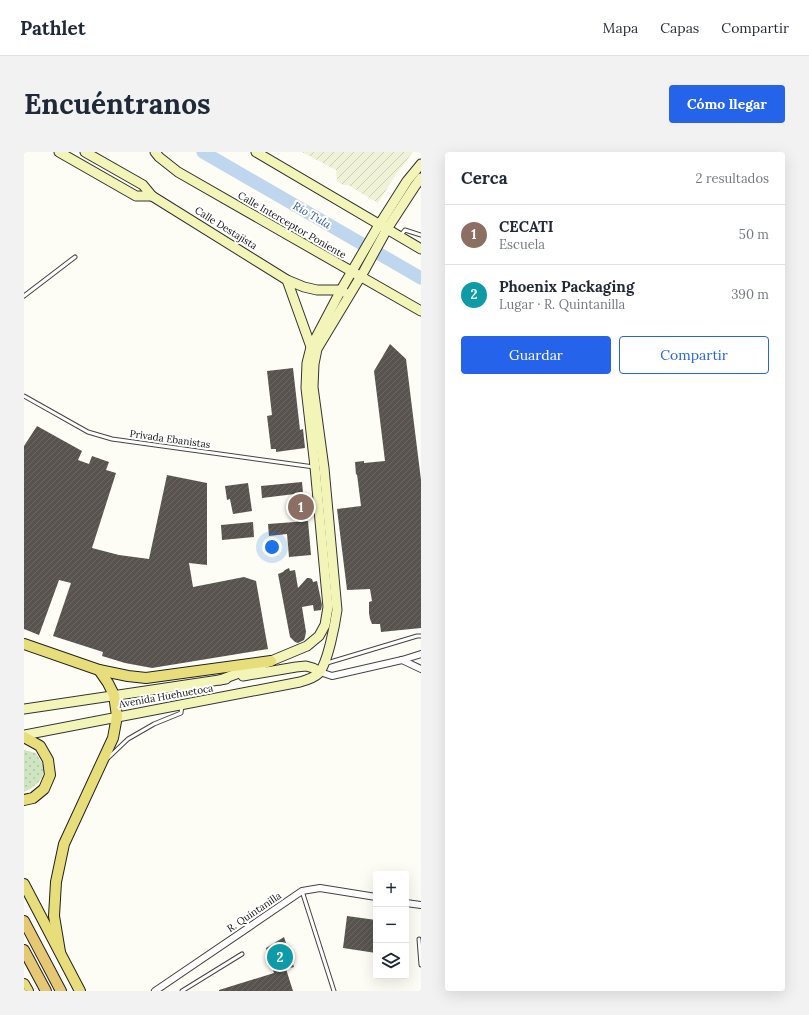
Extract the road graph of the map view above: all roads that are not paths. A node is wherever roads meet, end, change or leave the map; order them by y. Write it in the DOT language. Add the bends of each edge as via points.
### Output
graph roads {
  1 [pos="59,152"];
  2 [pos="85,152"];
  3 [pos="155,152"];
  4 [pos="256,152"];
  5 [pos="74,156"];
  6 [pos="421,164"];
  7 [pos="421,178"];
  8 [pos="152,196"];
  9 [pos="382,229"];
  10 [pos="421,235"];
  11 [pos="400,237"];
  12 [pos="421,249"];
  13 [pos="75,257"];
  14 [pos="358,271"];
  15 [pos="287,280"];
  16 [pos="345,292"];
  17 [pos="24,296"];
  18 [pos="421,311"];
  19 [pos="314,348"];
  20 [pos="24,396"];
  21 [pos="320,468"];
  22 [pos="421,636"];
  23 [pos="24,644"];
  24 [pos="421,654"];
  25 [pos="402,660"];
  26 [pos="270,661"];
  27 [pos="325,663"];
  28 [pos="421,669"];
  29 [pos="99,670"];
  30 [pos="320,672"];
  31 [pos="220,680"];
  32 [pos="114,695"];
  33 [pos="182,705"];
  34 [pos="24,709"];
  35 [pos="117,716"];
  36 [pos="24,736"];
  37 [pos="101,765"];
  38 [pos="24,800"];
  39 [pos="24,884"];
  40 [pos="302,891"];
  41 [pos="373,897"];
  42 [pos="409,903"];
  43 [pos="421,905"];
  44 [pos="24,921"];
  45 [pos="419,939"];
  46 [pos="24,950"];
  47 [pos="60,952"];
  48 [pos="242,954"];
  49 [pos="421,964"];
  50 [pos="24,984"];
  51 [pos="28,991"];
  52 [pos="46,991"];
  53 [pos="61,991"];
  54 [pos="80,991"];
  55 [pos="155,991"];
  56 [pos="182,991"];
  57 [pos="334,991"];
  1 -- 5 [label="main road, Calle Destajista"];
  2 -- 8 [label="main road, Calle Destajista" via="143,184"];
  3 -- 14 [label="main road, Calle Interceptor Poniente" via="178,172"];
  4 -- 9 [label="main road"];
  5 -- 8 [label="main road, Calle Destajista" via="136,196"];
  6 -- 9 [label="main road" via="408,180"];
  7 -- 9 [label="main road"];
  8 -- 15 [label="main road, Calle Destajista"];
  9 -- 11 [label="main road"];
  9 -- 14 [label="main road"];
  10 -- 11 [label="lane" via="406,230"];
  11 -- 12 [label="main road"];
  13 -- 17 [label="lane"];
  14 -- 16 [label="main road"];
  14 -- 18 [label="main road, Calle Interceptor Poniente"];
  15 -- 16 [label="main road, Calle Destajista" via="317,290"];
  15 -- 19 [label="main road"];
  16 -- 19 [label="main road"];
  19 -- 21 [label="main road" via="313,387"];
  20 -- 21 [label="lane, Privada Ebanistas" via="88,432 112,439"];
  21 -- 26 [label="main road" via="328,608 325,625 319,636 307,646"];
  21 -- 27 [label="main road" via="337,610"];
  22 -- 27 [label="lane"];
  23 -- 29 [label="main road"];
  24 -- 25 [label="street"];
  25 -- 28 [label="street"];
  25 -- 30 [label="street" via="332,676"];
  26 -- 29 [label="main road" via="146,678"];
  26 -- 31 [label="main road"];
  27 -- 30 [label="main road"];
  29 -- 32 [label="main road"];
  30 -- 31 [label="main road" via="306,666"];
  30 -- 33 [label="main road, Avenida Huehuetoca" via="300,682"];
  31 -- 32 [label="main road, Avenida Huehuetoca"];
  32 -- 34 [label="main road, Avenida Huehuetoca"];
  32 -- 35 [label="main road"];
  33 -- 35 [label="main road, Avenida Huehuetoca"];
  33 -- 37 [label="lane" via="181,713 154,724 128,739"];
  35 -- 36 [label="main road, Avenida Huehuetoca"];
  35 -- 37 [label="main road" via="112,738"];
  36 -- 38 [label="main road" via="40,746 48,760 50,775 44,789 33,798"];
  37 -- 47 [label="main road" via="62,852 56,882 54,916"];
  39 -- 47 [label="main road"];
  40 -- 41 [label="street, R. Quintanilla" via="320,888"];
  40 -- 55 [label="street, R. Quintanilla"];
  40 -- 57 [label="lane"];
  42 -- 43 [label="street"];
  44 -- 53 [label="highway"];
  45 -- 49 [label="lane"];
  46 -- 52 [label="highway"];
  47 -- 54 [label="main road"];
  48 -- 56 [label="lane"];
  50 -- 51 [label="main road"];
}
